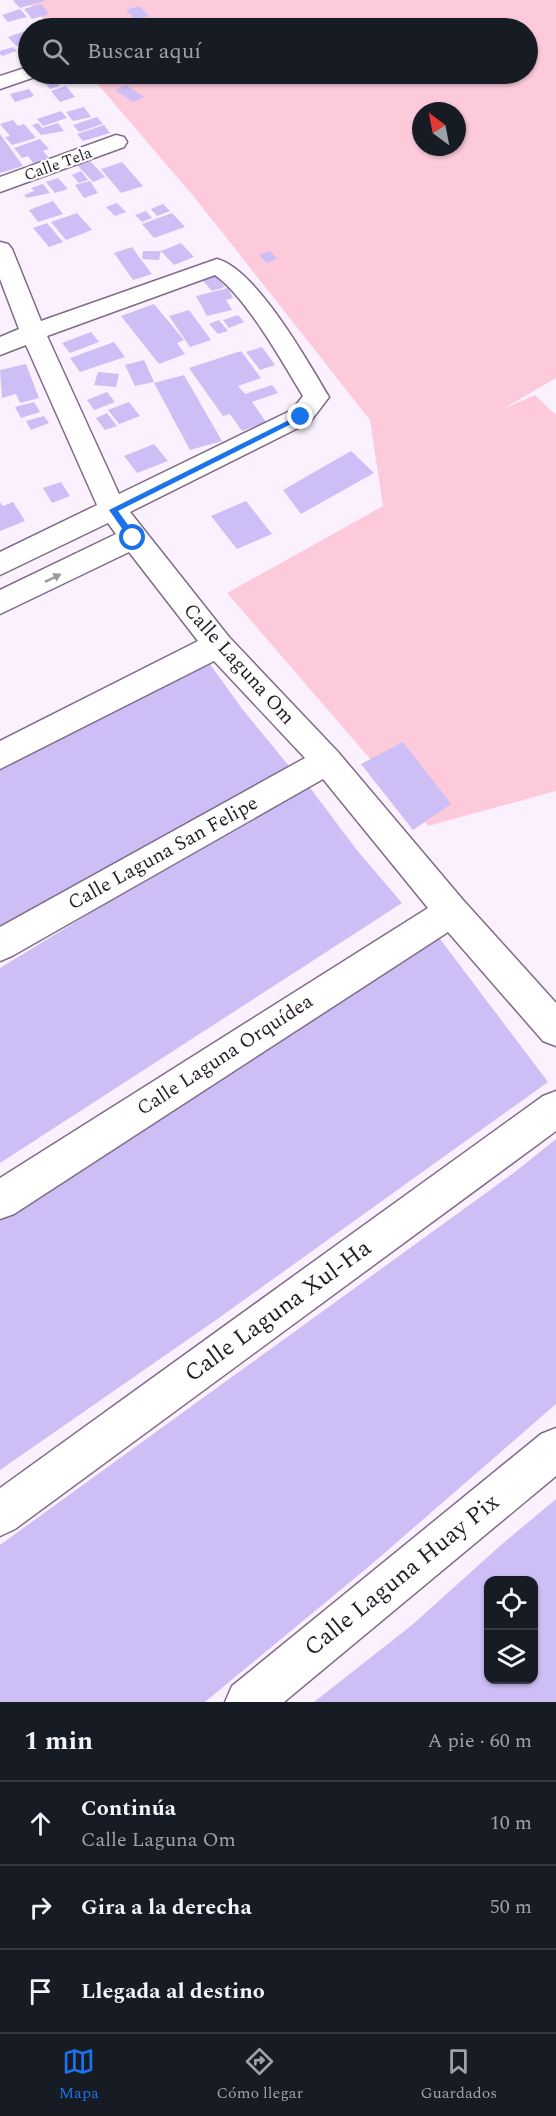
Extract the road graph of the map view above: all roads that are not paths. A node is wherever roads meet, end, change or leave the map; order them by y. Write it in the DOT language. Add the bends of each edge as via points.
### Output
graph roads {
  1 [pos="18,77"];
  2 [pos="0,83"];
  3 [pos="116,142"];
  4 [pos="0,185"];
  5 [pos="0,249"];
  6 [pos="34,332"];
  7 [pos="0,347"];
  8 [pos="113,510"];
  9 [pos="133,538"];
  10 [pos="0,564"];
  11 [pos="0,603"];
  12 [pos="218,645"];
  13 [pos="0,756"];
  14 [pos="327,761"];
  15 [pos="451,911"];
  16 [pos="0,945"];
  17 [pos="556,1029"];
  18 [pos="556,1109"];
  19 [pos="0,1200"];
  20 [pos="556,1449"];
  21 [pos="0,1514"];
  22 [pos="248,1702"];
  1 -- 2 [label="street"];
  3 -- 4 [label="street, Calle Tela"];
  5 -- 6 [label="street, Calle Laguna Om"];
  6 -- 7 [label="street"];
  6 -- 8 [label="street, Calle Laguna Om"];
  6 -- 8 [label="street" via="217,266 229,272 279,334 316,397 301,417"];
  8 -- 9 [label="street, Calle Laguna Om"];
  8 -- 10 [label="street"];
  11 -- 9 [label="street, one-way"];
  9 -- 12 [label="street, Calle Laguna Om"];
  12 -- 13 [label="street"];
  12 -- 14 [label="street, Calle Laguna Om"];
  14 -- 15 [label="street, Calle Laguna Om"];
  14 -- 16 [label="street, Calle Laguna San Felipe"];
  15 -- 17 [label="street, Calle Laguna Om"];
  15 -- 19 [label="street, Calle Laguna Orquídea"];
  18 -- 21 [label="street, Calle Laguna Xul-Ha"];
  20 -- 22 [label="street, Calle Laguna Huay Pix"];
}
